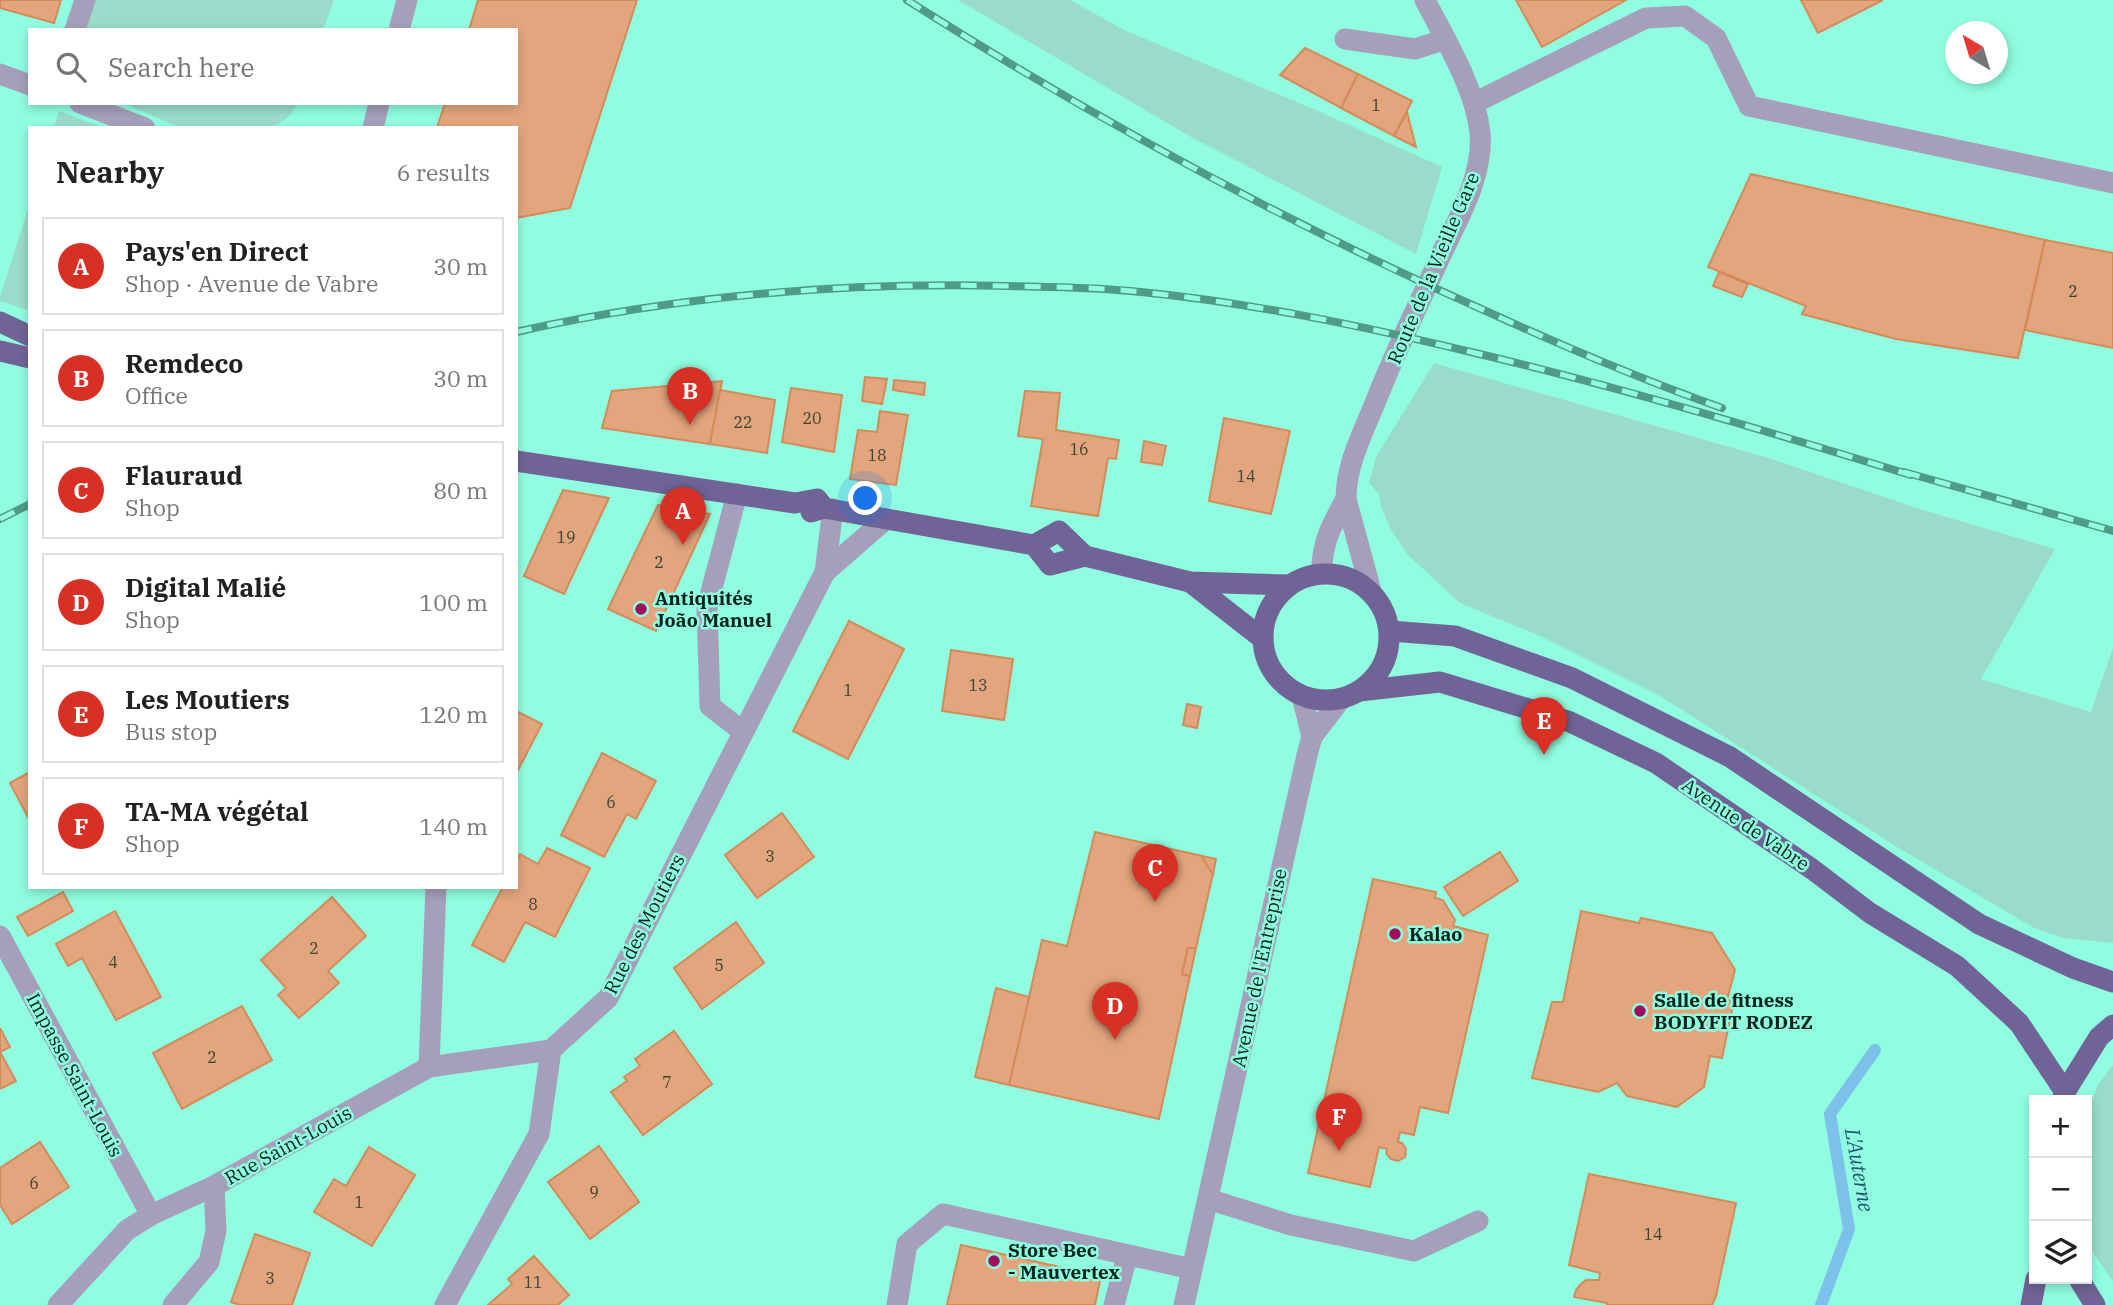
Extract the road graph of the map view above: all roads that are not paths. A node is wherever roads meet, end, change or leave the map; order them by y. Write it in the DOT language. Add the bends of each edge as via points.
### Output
graph roads {
  1 [pos="85,0"];
  2 [pos="407,0"];
  3 [pos="1424,0"];
  4 [pos="76,28"];
  5 [pos="400,28"];
  6 [pos="1345,39"];
  7 [pos="1446,39"];
  8 [pos="0,74"];
  9 [pos="28,84"];
  10 [pos="1474,103"];
  11 [pos="85,105"];
  12 [pos="379,105"];
  13 [pos="140,126"];
  14 [pos="373,126"];
  15 [pos="2113,183"];
  16 [pos="0,322"];
  17 [pos="28,335"];
  18 [pos="0,351"];
  19 [pos="28,358"];
  20 [pos="518,461"];
  21 [pos="737,494"];
  22 [pos="1346,499"];
  23 [pos="829,509"];
  24 [pos="886,519"];
  25 [pos="825,572"];
  26 [pos="1322,573"];
  27 [pos="1190,582"];
  28 [pos="1289,585"];
  29 [pos="1371,591"];
  30 [pos="1390,632"];
  31 [pos="1263,639"];
  32 [pos="1350,695"];
  33 [pos="1301,696"];
  34 [pos="742,731"];
  35 [pos="1312,737"];
  36 [pos="436,889"];
  37 [pos="0,936"];
  38 [pos="2113,982"];
  39 [pos="2113,1025"];
  40 [pos="551,1050"];
  41 [pos="429,1067"];
  42 [pos="2063,1095"];
  43 [pos="2065,1095"];
  44 [pos="214,1186"];
  45 [pos="1208,1199"];
  46 [pos="151,1214"];
  47 [pos="1478,1221"];
  48 [pos="1127,1256"];
  49 [pos="1192,1269"];
  50 [pos="2035,1284"];
  51 [pos="2082,1284"];
  52 [pos="58,1305"];
  53 [pos="173,1305"];
  54 [pos="445,1305"];
  55 [pos="897,1305"];
  56 [pos="1114,1305"];
  57 [pos="1184,1305"];
  58 [pos="2031,1305"];
  59 [pos="2095,1305"];
  1 -- 4 [label="street"];
  2 -- 5 [label="street"];
  3 -- 7 [label="street, Route de la Vieille Gare"];
  6 -- 7 [label="street" via="1415,49"];
  7 -- 10 [label="street, Route de la Vieille Gare"];
  8 -- 9 [label="street"];
  10 -- 15 [label="street" via="1646,18 1685,16 1716,38 1749,106"];
  10 -- 22 [label="street, Route de la Vieille Gare" via="1480,132 1474,179 1356,448"];
  11 -- 13 [label="street"];
  12 -- 14 [label="street"];
  16 -- 17 [label="main road"];
  18 -- 19 [label="main road"];
  20 -- 21 [label="main road"];
  21 -- 23 [label="main road" via="795,503 808,513"];
  21 -- 34 [label="street" via="707,607 710,706"];
  22 -- 26 [label="street, Route de la Vieille Gare" via="1329,529 1321,554"];
  22 -- 29 [label="street, Route de la Vieille Gare"];
  23 -- 24 [label="main road"];
  23 -- 25 [label="street, Rue des Moutiers"];
  24 -- 25 [label="street, Rue des Moutiers"];
  24 -- 27 [label="main road" via="1034,545 1050,565 1085,556"];
  25 -- 34 [label="street, Rue des Moutiers"];
  26 -- 28 [label="main road"];
  26 -- 29 [label="main road" via="1357,580"];
  27 -- 28 [label="main road"];
  27 -- 31 [label="main road"];
  28 -- 31 [label="main road" via="1274,600 1265,619"];
  29 -- 30 [label="main road" via="1387,616"];
  30 -- 32 [label="main road" via="1383,666 1373,680"];
  30 -- 38 [label="main road" via="1455,636 1572,678 1730,757 1979,924"];
  31 -- 33 [label="main road" via="1265,657 1274,673"];
  32 -- 33 [label="main road" via="1321,700"];
  32 -- 35 [label="street, Avenue de l'Entreprise"];
  32 -- 42 [label="main road, Avenue de Vabre" via="1440,682 1568,722 1656,763 1870,914 1957,966 2019,1023"];
  33 -- 35 [label="street, Avenue de l'Entreprise"];
  34 -- 40 [label="street, Rue des Moutiers" via="608,999"];
  35 -- 45 [label="street, Avenue de l'Entreprise"];
  36 -- 41 [label="street"];
  37 -- 46 [label="street, Impasse Saint-Louis"];
  39 -- 43 [label="main road" via="2099,1037"];
  40 -- 41 [label="street, Rue Saint-Louis"];
  40 -- 54 [label="street" via="538,1134"];
  41 -- 44 [label="street, Rue Saint-Louis"];
  44 -- 46 [label="street, Rue Saint-Louis"];
  44 -- 53 [label="street" via="216,1230 209,1262"];
  45 -- 47 [label="street" via="1290,1225 1414,1251"];
  45 -- 49 [label="street, Avenue de l'Entreprise"];
  46 -- 52 [label="street, Rue Saint-Louis" via="127,1230"];
  48 -- 49 [label="street"];
  48 -- 55 [label="street" via="943,1214 907,1244"];
  48 -- 56 [label="street"];
  49 -- 57 [label="street, Avenue de l'Entreprise"];
  50 -- 58 [label="main road"];
  51 -- 59 [label="main road"];
}
